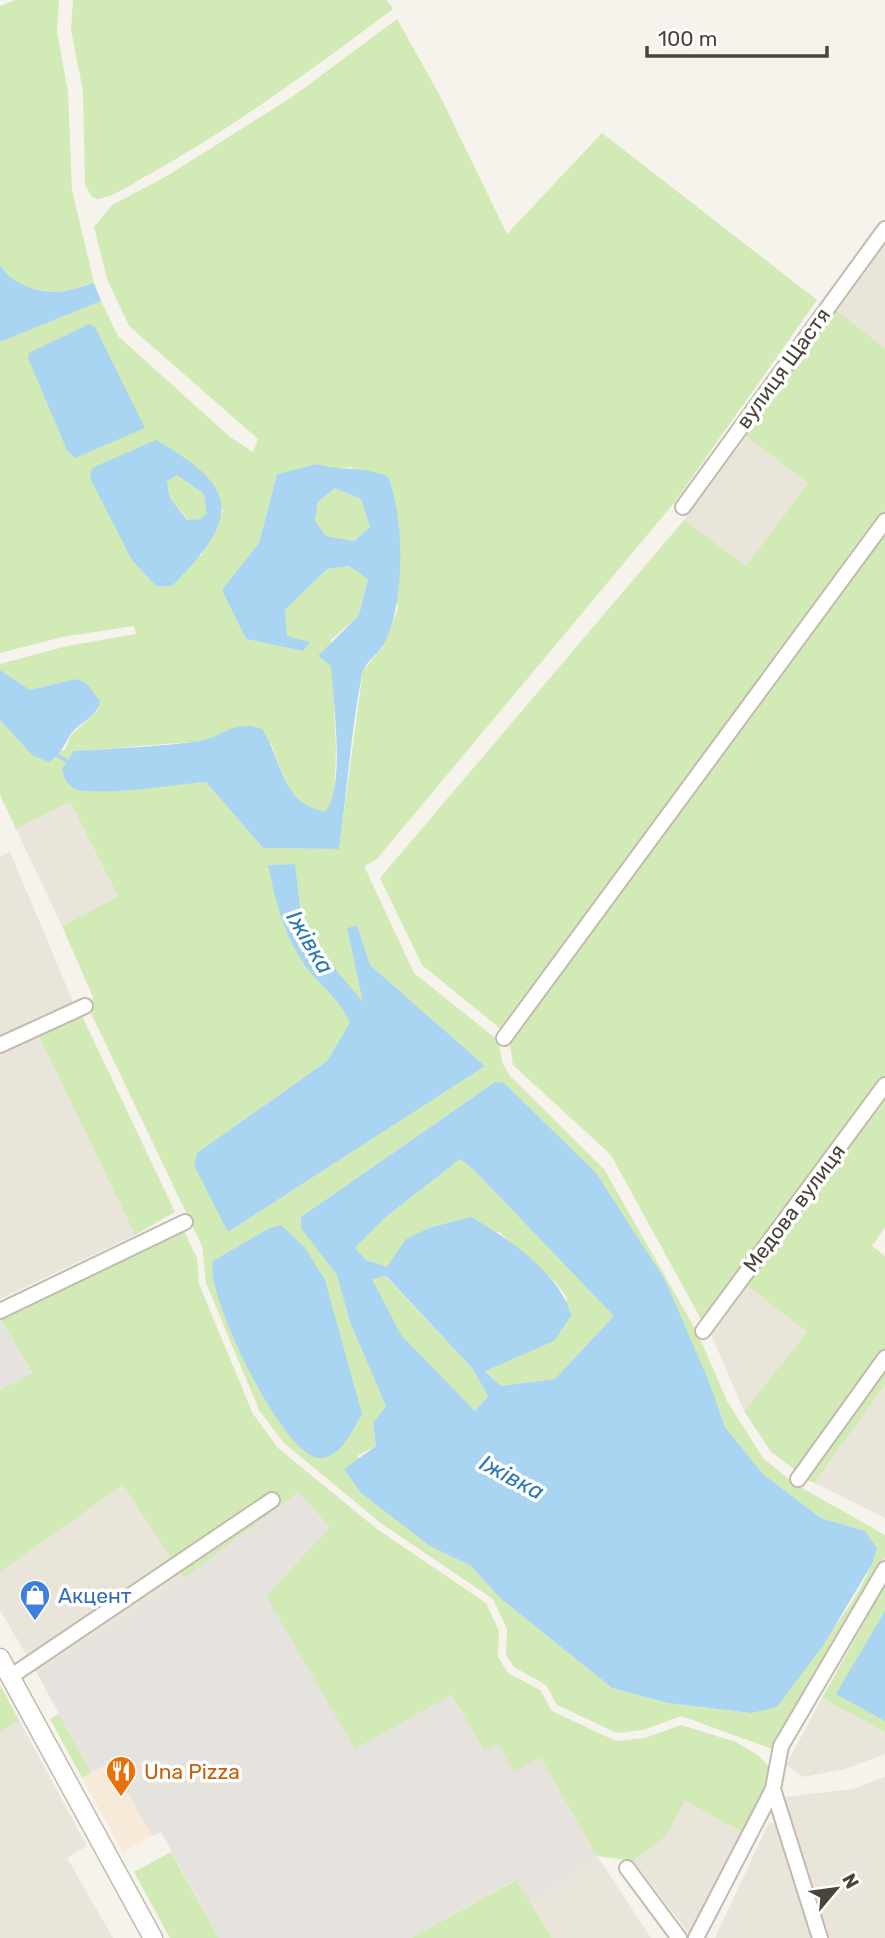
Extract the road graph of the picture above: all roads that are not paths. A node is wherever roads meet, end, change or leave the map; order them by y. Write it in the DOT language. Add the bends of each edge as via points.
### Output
graph roads {
  1 [pos="885,229"];
  2 [pos="683,508"];
  3 [pos="885,521"];
  4 [pos="85,1006"];
  5 [pos="504,1038"];
  6 [pos="0,1045"];
  7 [pos="885,1085"];
  8 [pos="185,1222"];
  9 [pos="0,1311"];
  10 [pos="703,1331"];
  11 [pos="885,1358"];
  12 [pos="798,1479"];
  13 [pos="272,1500"];
  14 [pos="885,1569"];
  15 [pos="0,1658"];
  16 [pos="10,1677"];
  17 [pos="773,1789"];
  18 [pos="627,1868"];
  19 [pos="153,1938"];
  20 [pos="679,1938"];
  21 [pos="696,1938"];
  22 [pos="820,1938"];
  1 -- 2 [label="street, вулиця Щастя"];
  3 -- 5 [label="street"];
  4 -- 6 [label="street"];
  7 -- 10 [label="street, Медова вулиця"];
  8 -- 9 [label="street"];
  11 -- 12 [label="street"];
  13 -- 16 [label="street"];
  14 -- 17 [label="street" via="781,1746"];
  15 -- 16 [label="street"];
  16 -- 19 [label="street"];
  17 -- 21 [label="street"];
  17 -- 22 [label="street"];
  18 -- 20 [label="street"];
}
